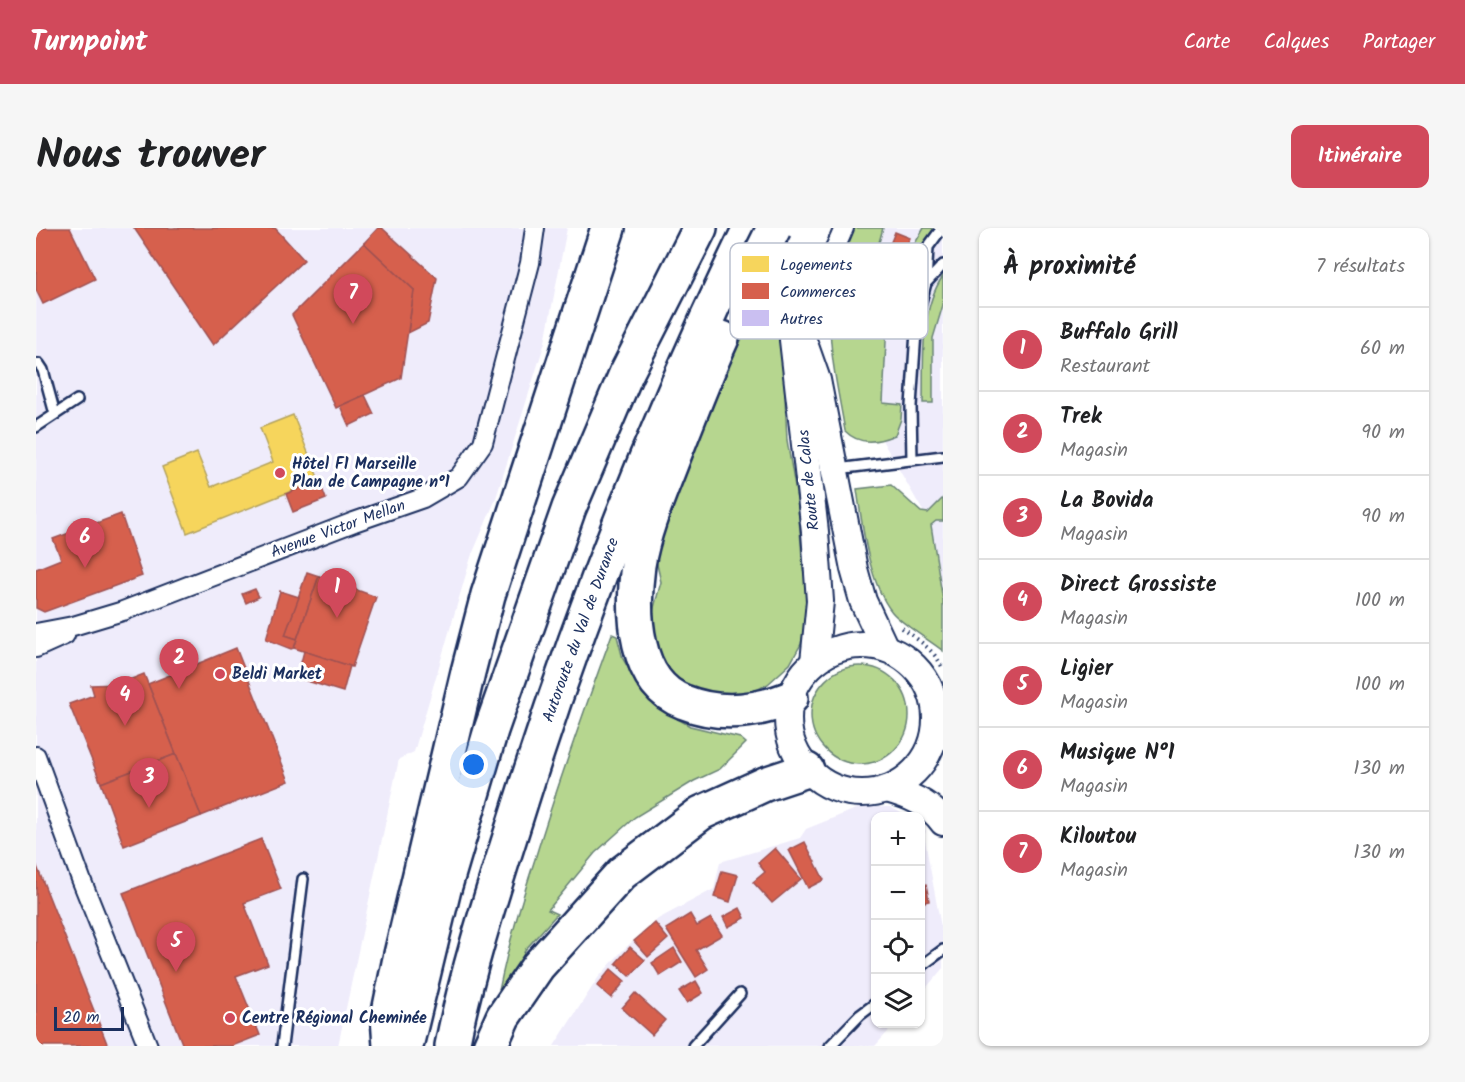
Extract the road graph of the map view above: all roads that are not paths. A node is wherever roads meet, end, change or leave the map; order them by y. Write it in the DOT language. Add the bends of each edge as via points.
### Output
graph roads {
  1 [pos="535,228"];
  2 [pos="608,228"];
  3 [pos="700,228"];
  4 [pos="750,228"];
  5 [pos="768,228"];
  6 [pos="774,228"];
  7 [pos="844,228"];
  8 [pos="942,228"];
  9 [pos="743,243"];
  10 [pos="766,243"];
  11 [pos="772,243"];
  12 [pos="837,243"];
  13 [pos="928,247"];
  14 [pos="943,265"];
  15 [pos="730,271"];
  16 [pos="928,281"];
  17 [pos="730,322"];
  18 [pos="793,339"];
  19 [pos="802,339"];
  20 [pos="915,339"];
  21 [pos="36,364"];
  22 [pos="77,400"];
  23 [pos="55,414"];
  24 [pos="36,426"];
  25 [pos="943,456"];
  26 [pos="912,460"];
  27 [pos="835,469"];
  28 [pos="102,618"];
  29 [pos="36,633"];
  30 [pos="36,648"];
  31 [pos="885,648"];
  32 [pos="814,662"];
  33 [pos="790,698"];
  34 [pos="938,749"];
  35 [pos="36,756"];
  36 [pos="36,769"];
  37 [pos="807,770"];
  38 [pos="887,789"];
  39 [pos="47,790"];
  40 [pos="943,822"];
  41 [pos="303,879"];
  42 [pos="943,950"];
  43 [pos="925,964"];
  44 [pos="740,994"];
  45 [pos="871,1007"];
  46 [pos="148,1046"];
  47 [pos="282,1046"];
  48 [pos="390,1046"];
  49 [pos="406,1046"];
  50 [pos="452,1046"];
  51 [pos="490,1046"];
  52 [pos="693,1046"];
  53 [pos="830,1046"];
  1 -- 28 [label="street, Avenue Victor Mellan" via="530,263 483,443 459,477 423,498"];
  2 -- 48 [label="highway" via="492,585 468,672 399,963 388,1017"];
  3 -- 49 [label="highway" via="626,374 569,508 490,730 444,889"];
  4 -- 9 [label="highway, Autoroute du Val de Durance"];
  5 -- 11 [label="main road, Route de Calas"];
  6 -- 10 [label="highway, bridge"];
  7 -- 12 [label="street"];
  8 -- 13 [label="lane"];
  14 -- 16 [label="lane"];
  15 -- 50 [label="highway, Autoroute du Val de Durance" via="683,371 567,659 493,889"];
  17 -- 33 [label="highway, bridge" via="653,510 636,590 642,654 663,690 677,700 708,710 756,709"];
  18 -- 32 [label="main road, Route de Calas" via="820,601"];
  19 -- 27 [label="main road, Route de Calas" via="817,380"];
  20 -- 26 [label="lane"];
  21 -- 23 [label="lane" via="43,370"];
  22 -- 23 [label="lane"];
  23 -- 24 [label="lane"];
  25 -- 26 [label="lane"];
  26 -- 27 [label="lane"];
  27 -- 31 [label="main road, Route de Calas" via="854,569 863,601"];
  28 -- 29 [label="street, Avenue Victor Mellan"];
  28 -- 30 [label="street, Avenue Victor Mellan"];
  31 -- 32 [label="main road" via="856,645 826,653"];
  31 -- 34 [label="main road" via="914,666 928,684 937,717"];
  32 -- 33 [label="main road"];
  33 -- 37 [label="main road" via="788,731"];
  34 -- 38 [label="main road" via="908,777"];
  35 -- 39 [label="street"];
  36 -- 39 [label="street"];
  37 -- 38 [label="main road" via="836,789 861,793"];
  37 -- 51 [label="highway" via="701,813 622,873 538,966 503,1017"];
  38 -- 40 [label="main road" via="920,802"];
  39 -- 46 [label="street"];
  41 -- 47 [label="lane"];
  42 -- 43 [label="lane"];
  44 -- 52 [label="lane"];
  45 -- 53 [label="lane"];
}
